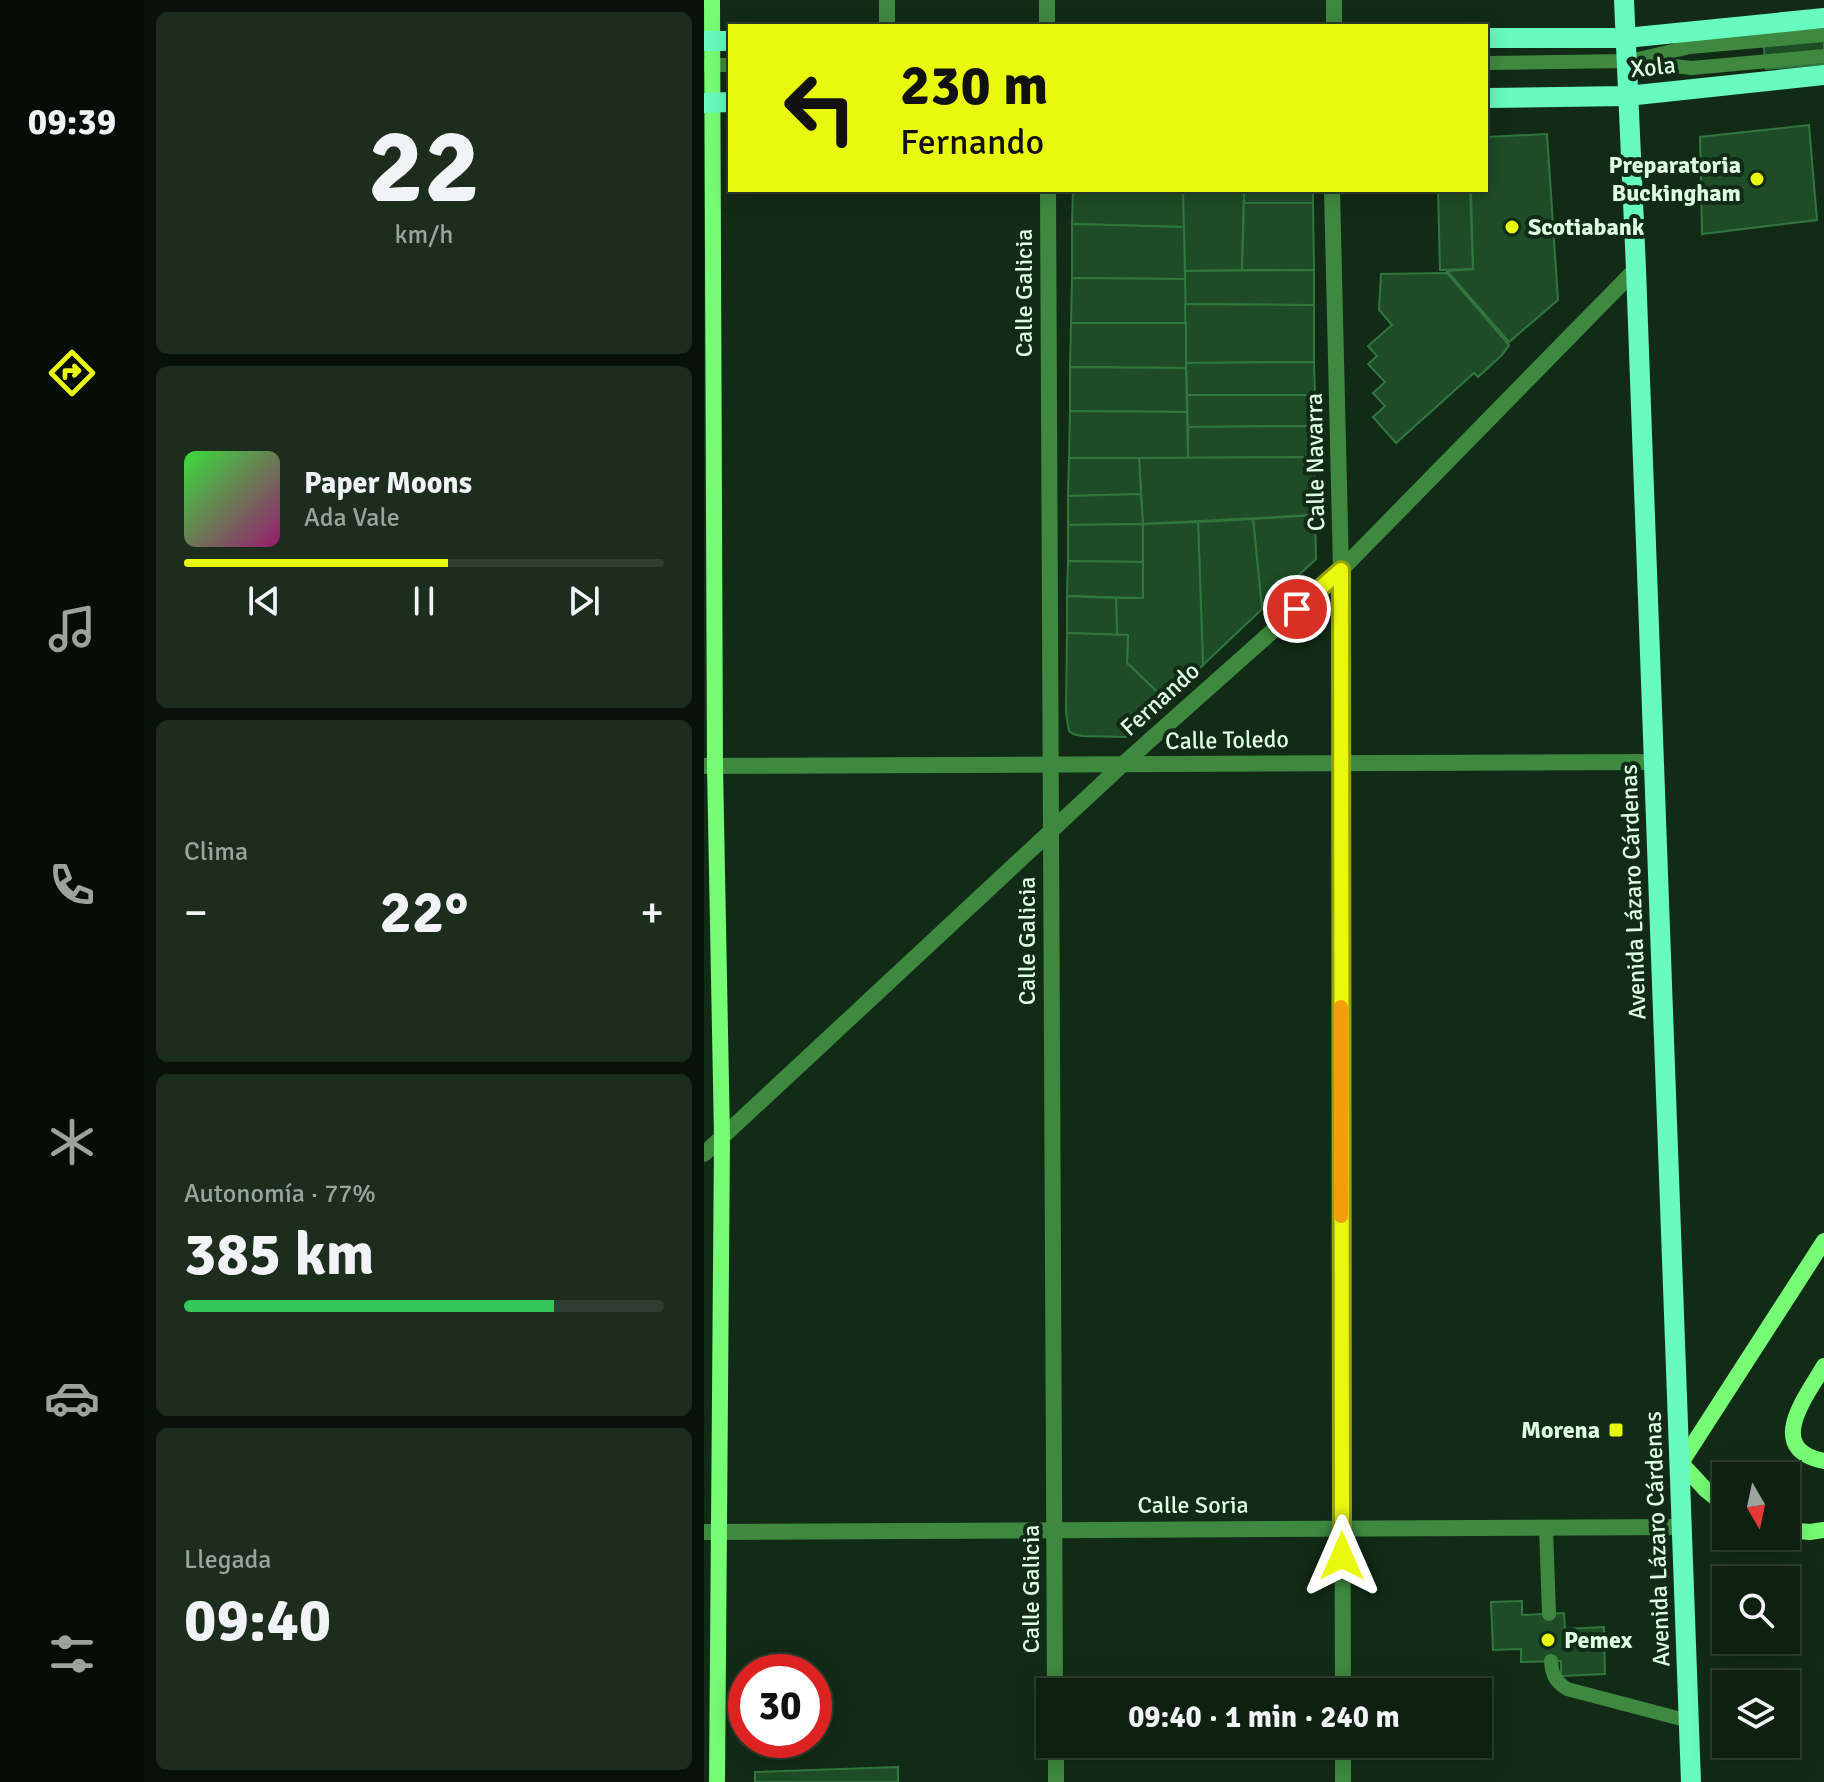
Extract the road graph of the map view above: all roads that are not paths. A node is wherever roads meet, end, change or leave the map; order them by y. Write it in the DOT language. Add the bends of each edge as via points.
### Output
graph roads {
  1 [pos="712,0"];
  2 [pos="887,0"];
  3 [pos="1047,0"];
  4 [pos="1334,0"];
  5 [pos="1624,0"];
  6 [pos="1824,18"];
  7 [pos="887,24"];
  8 [pos="1047,24"];
  9 [pos="1334,24"];
  10 [pos="1824,35"];
  11 [pos="1488,38"];
  12 [pos="1626,38"];
  13 [pos="715,41"];
  14 [pos="1824,56"];
  15 [pos="1626,61"];
  16 [pos="1488,63"];
  17 [pos="708,65"];
  18 [pos="1824,75"];
  19 [pos="1627,96"];
  20 [pos="1488,98"];
  21 [pos="715,102"];
  22 [pos="1048,192"];
  23 [pos="1332,192"];
  24 [pos="1636,269"];
  25 [pos="1341,570"];
  26 [pos="1655,762"];
  27 [pos="1340,763"];
  28 [pos="1050,764"];
  29 [pos="1122,765"];
  30 [pos="710,766"];
  31 [pos="1050,831"];
  32 [pos="722,1137"];
  33 [pos="704,1154"];
  34 [pos="1824,1241"];
  35 [pos="1824,1366"];
  36 [pos="1824,1461"];
  37 [pos="1681,1463"];
  38 [pos="1712,1495"];
  39 [pos="1546,1527"];
  40 [pos="1683,1527"];
  41 [pos="1341,1528"];
  42 [pos="1055,1530"];
  43 [pos="1824,1530"];
  44 [pos="1800,1531"];
  45 [pos="711,1532"];
  46 [pos="1549,1614"];
  47 [pos="1551,1661"];
  48 [pos="1055,1678"];
  49 [pos="1343,1678"];
  50 [pos="1689,1721"];
  51 [pos="1056,1758"];
  52 [pos="1343,1758"];
  53 [pos="717,1782"];
  54 [pos="1056,1782"];
  55 [pos="1343,1782"];
  56 [pos="1691,1782"];
  1 -- 13 [label="street"];
  2 -- 7 [label="street"];
  3 -- 8 [label="street"];
  4 -- 9 [label="street"];
  5 -- 12 [label="main road, Avenida Lázaro Cárdenas"];
  6 -- 12 [label="main road, Xola"];
  10 -- 15 [label="lane" via="1690,47"];
  11 -- 12 [label="main road, Xola"];
  12 -- 15 [label="main road, Avenida Lázaro Cárdenas"];
  13 -- 17 [label="street"];
  14 -- 15 [label="lane" via="1692,68"];
  15 -- 16 [label="lane"];
  15 -- 19 [label="main road, Avenida Lázaro Cárdenas"];
  17 -- 21 [label="street"];
  18 -- 19 [label="main road, Xola"];
  19 -- 20 [label="main road, Xola"];
  19 -- 24 [label="main road, Avenida Lázaro Cárdenas"];
  21 -- 30 [label="street"];
  22 -- 28 [label="street, Calle Galicia"];
  23 -- 25 [label="street, Calle Navarra"];
  24 -- 25 [label="street, Fernando"];
  24 -- 26 [label="main road, Avenida Lázaro Cárdenas"];
  25 -- 27 [label="street, Calle Navarra"];
  25 -- 29 [label="street, Fernando"];
  26 -- 27 [label="street, Calle Toledo"];
  26 -- 37 [label="main road, Avenida Lázaro Cárdenas"];
  27 -- 29 [label="street, Calle Toledo"];
  27 -- 41 [label="street, Calle Navarra"];
  28 -- 29 [label="street, Calle Toledo"];
  28 -- 30 [label="street, Calle Toledo"];
  28 -- 31 [label="street, Calle Galicia"];
  29 -- 31 [label="street, Fernando"];
  30 -- 32 [label="street"];
  31 -- 32 [label="street, Fernando"];
  31 -- 42 [label="street, Calle Galicia"];
  32 -- 33 [label="street, Fernando"];
  32 -- 45 [label="street"];
  34 -- 37 [label="street"];
  35 -- 36 [label="street" via="1793,1419 1793,1439 1804,1455"];
  37 -- 38 [label="street"];
  37 -- 40 [label="main road, Avenida Lázaro Cárdenas"];
  39 -- 40 [label="street, Calle Soria"];
  39 -- 41 [label="street, Calle Soria"];
  39 -- 46 [label="lane"];
  40 -- 50 [label="main road, Avenida Lázaro Cárdenas"];
  41 -- 42 [label="street, Calle Soria"];
  41 -- 49 [label="street, Calle Navarra"];
  42 -- 45 [label="street, Calle Soria"];
  42 -- 48 [label="street, Calle Galicia"];
  43 -- 44 [label="street"];
  45 -- 53 [label="street"];
  47 -- 50 [label="lane" via="1552,1674 1567,1689"];
  50 -- 56 [label="main road, Avenida Lázaro Cárdenas"];
  51 -- 54 [label="street"];
  52 -- 55 [label="street"];
}
